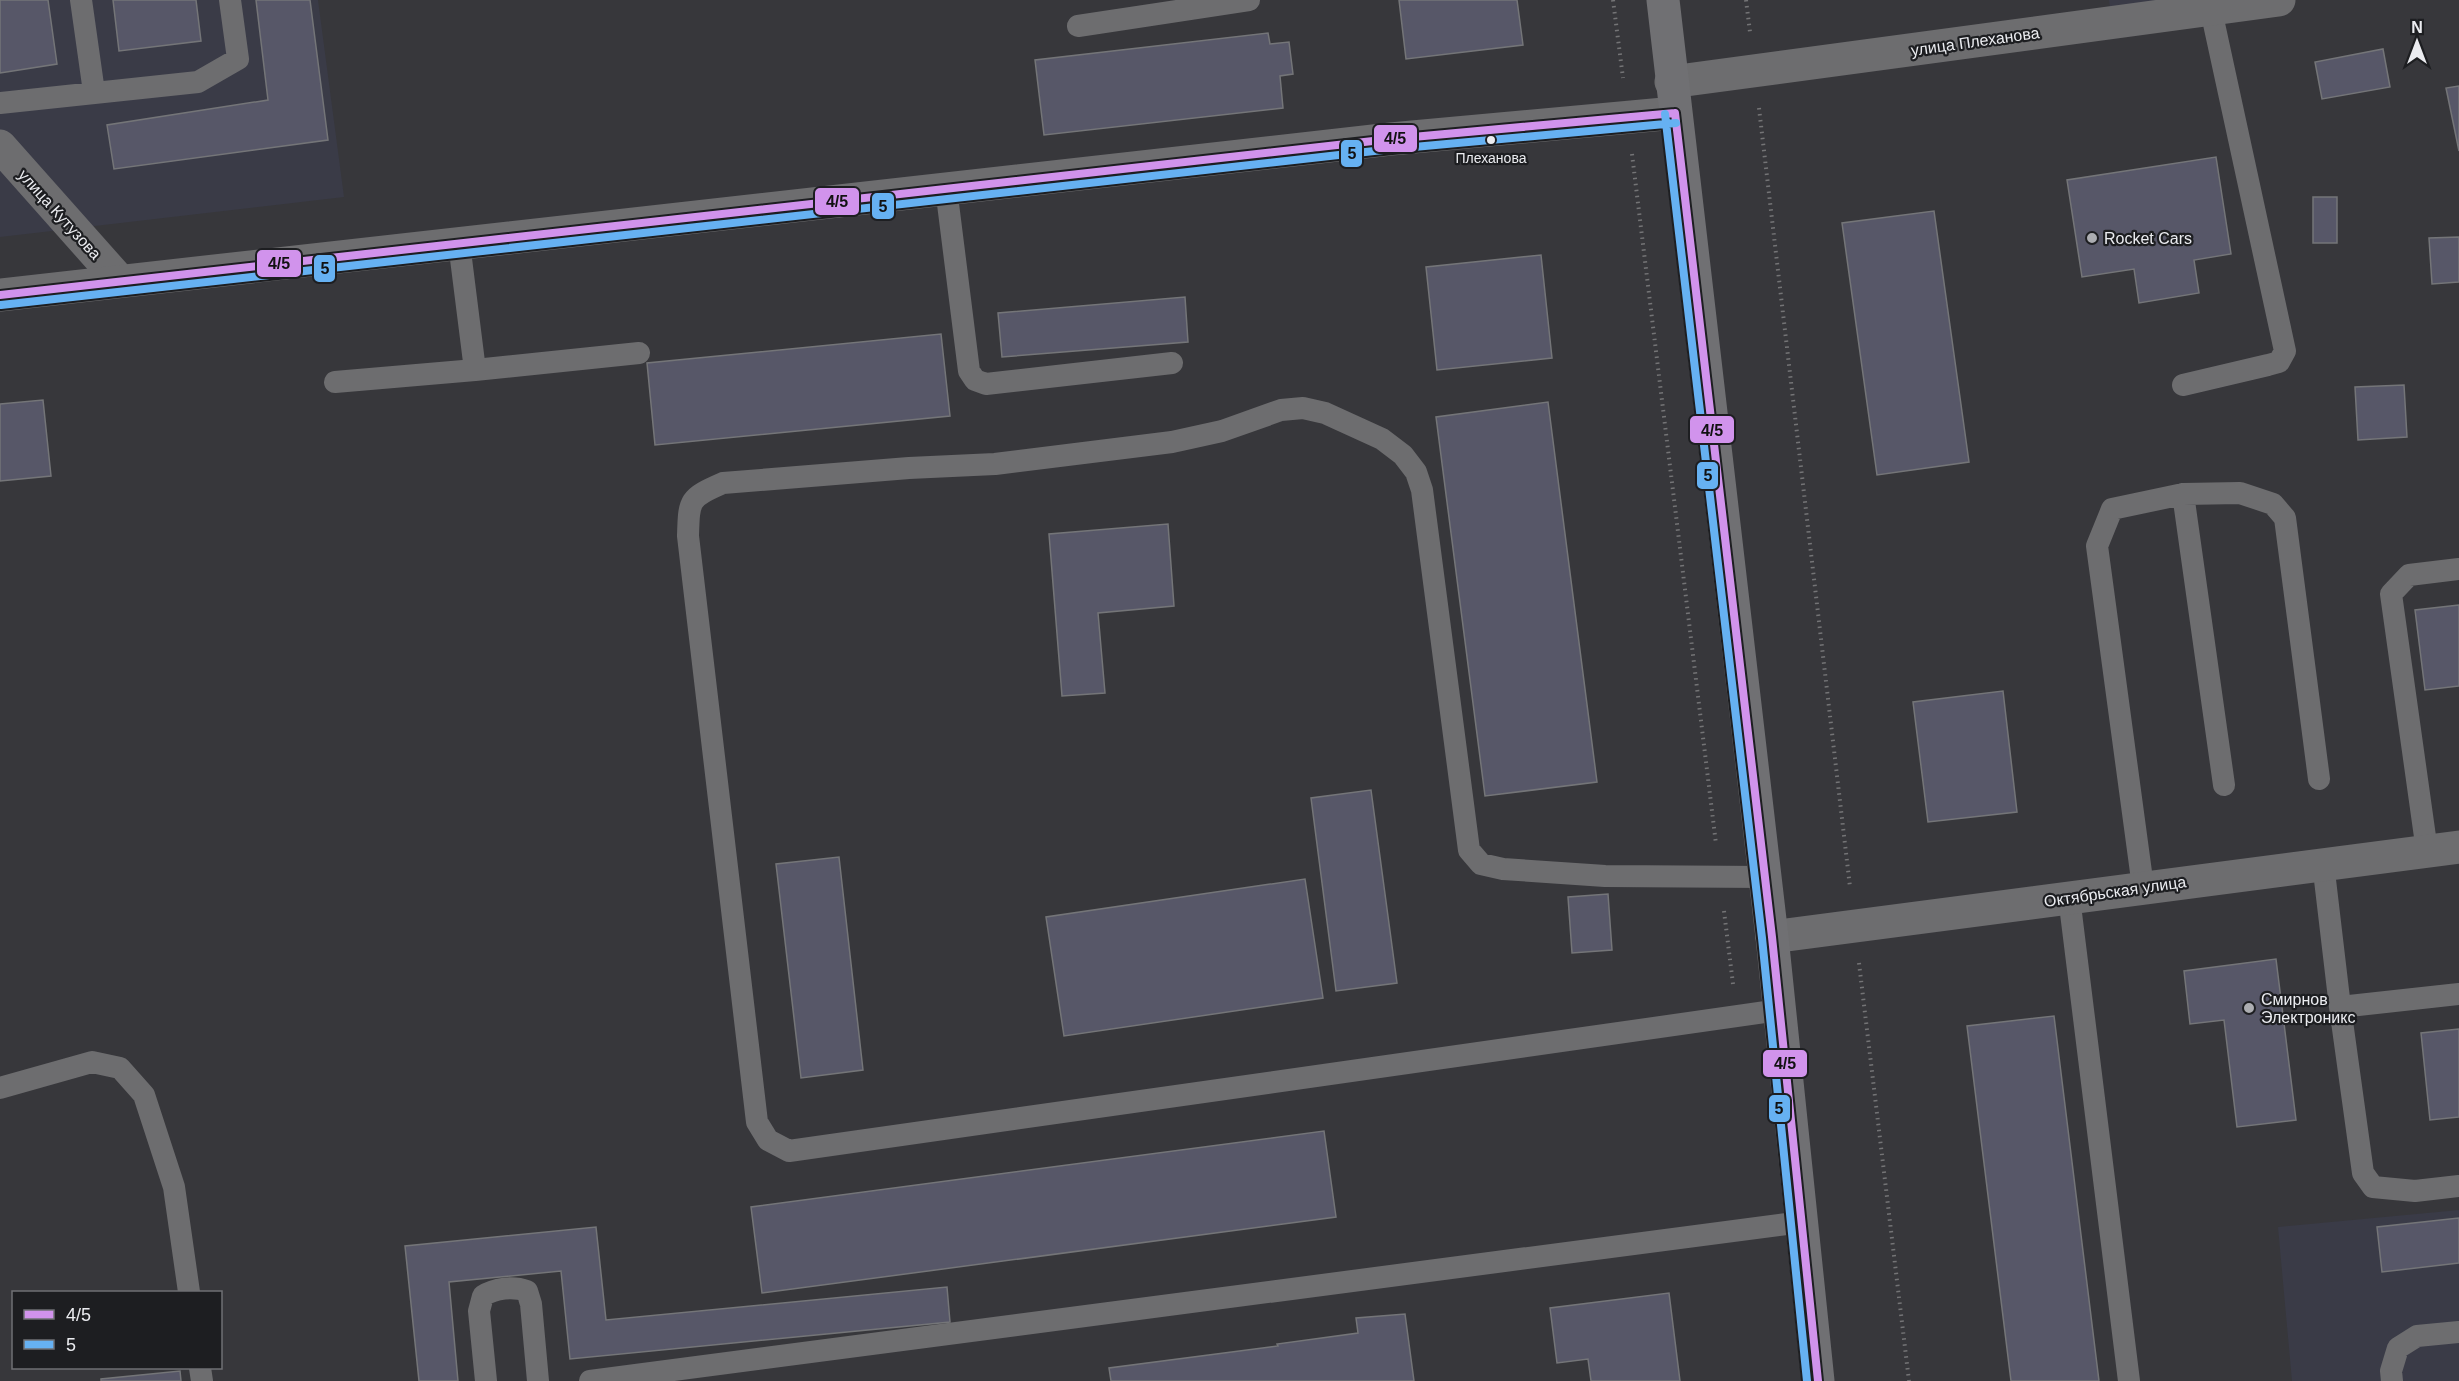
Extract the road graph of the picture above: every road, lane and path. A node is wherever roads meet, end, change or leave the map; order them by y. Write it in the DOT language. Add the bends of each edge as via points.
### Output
graph roads {
  1 [pos="81,0"];
  2 [pos="230,0"];
  3 [pos="1250,0"];
  4 [pos="1613,0"];
  5 [pos="1663,0"];
  6 [pos="2279,0"];
  7 [pos="2211,9"];
  8 [pos="1078,26"];
  9 [pos="1755,71"];
  10 [pos="94,92"];
  11 [pos="1673,98"];
  12 [pos="0,103"];
  13 [pos="1627,117"];
  14 [pos="0,146"];
  15 [pos="946,189"];
  16 [pos="459,243"];
  17 [pos="120,281"];
  18 [pos="0,295"];
  19 [pos="639,353"];
  20 [pos="1172,363"];
  21 [pos="475,370"];
  22 [pos="335,382"];
  23 [pos="2182,385"];
  24 [pos="2182,494"];
  25 [pos="2459,569"];
  26 [pos="2319,779"];
  27 [pos="2224,785"];
  28 [pos="2443,849"];
  29 [pos="2323,863"];
  30 [pos="1720,876"];
  31 [pos="1765,877"];
  32 [pos="2143,887"];
  33 [pos="2069,897"];
  34 [pos="1855,926"];
  35 [pos="1772,937"];
  36 [pos="2459,994"];
  37 [pos="2340,1007"];
  38 [pos="1780,1010"];
  39 [pos="1737,1016"];
  40 [pos="0,1088"];
  41 [pos="2459,1186"];
  42 [pos="1802,1222"];
  43 [pos="189,1291"];
  44 [pos="2459,1332"];
  45 [pos="486,1381"];
  46 [pos="538,1381"];
  47 [pos="590,1381"];
  48 [pos="1818,1381"];
  49 [pos="1909,1381"];
  50 [pos="2129,1381"];
  51 [pos="2392,1381"];
  1 -- 10 [label="lane"];
  2 -- 10 [label="lane" via="238,59 198,82"];
  3 -- 8 [label="lane"];
  4 -- 13 [label="path"];
  5 -- 11 [label="highway"];
  6 -- 7 [label="street, улица Плеханова"];
  7 -- 9 [label="street, улица Плеханова"];
  7 -- 23 [label="lane" via="2285,351 2279,362"];
  9 -- 11 [label="street, улица Плеханова"];
  9 -- 34 [label="path"];
  10 -- 12 [label="lane"];
  11 -- 13 [label="street, улица Плеханова"];
  11 -- 31 [label="highway"];
  13 -- 15 [label="street, улица Плеханова"];
  13 -- 30 [label="path"];
  14 -- 17 [label="street, улица Кутузова"];
  15 -- 16 [label="street, улица Плеханова"];
  15 -- 20 [label="lane" via="969,371 975,380 986,384"];
  16 -- 17 [label="street, улица Плеханова"];
  16 -- 21 [label="lane"];
  17 -- 18 [label="street, улица Плеханова"];
  19 -- 21 [label="lane"];
  21 -- 22 [label="lane"];
  24 -- 26 [label="lane" via="2240,493 2273,504 2285,518"];
  24 -- 27 [label="lane"];
  24 -- 32 [label="lane" via="2112,509 2097,546"];
  25 -- 28 [label="lane" via="2409,575 2391,594"];
  28 -- 29 [label="street, Октябрьская улица"];
  29 -- 32 [label="street, Октябрьская улица"];
  29 -- 37 [label="lane"];
  30 -- 31 [label="lane"];
  30 -- 39 [label="path"];
  30 -- 39 [label="lane" via="1605,876 1503,869 1481,864 1469,850 1422,490 1416,472 1403,455 1382,439 1325,413 1302,408 1281,410 1222,431 1172,442 1006,462 723,483 700,493 688,507 688,536 757,1122 768,1140 789,1151"];
  31 -- 35 [label="highway"];
  32 -- 33 [label="street, Октябрьская улица"];
  33 -- 34 [label="street, Октябрьская улица"];
  33 -- 50 [label="lane"];
  34 -- 35 [label="street, Октябрьская улица"];
  34 -- 49 [label="path"];
  35 -- 38 [label="highway"];
  36 -- 37 [label="lane"];
  37 -- 41 [label="lane" via="2363,1173 2373,1187 2415,1191"];
  38 -- 39 [label="lane"];
  38 -- 42 [label="highway"];
  40 -- 43 [label="lane" via="92,1062 120,1068 144,1095 174,1187"];
  42 -- 47 [label="lane"];
  42 -- 48 [label="highway"];
  44 -- 51 [label="lane" via="2417,1336 2398,1348"];
  45 -- 46 [label="lane" via="479,1311 483,1296 519,1288 527,1291 531,1304"];
}
